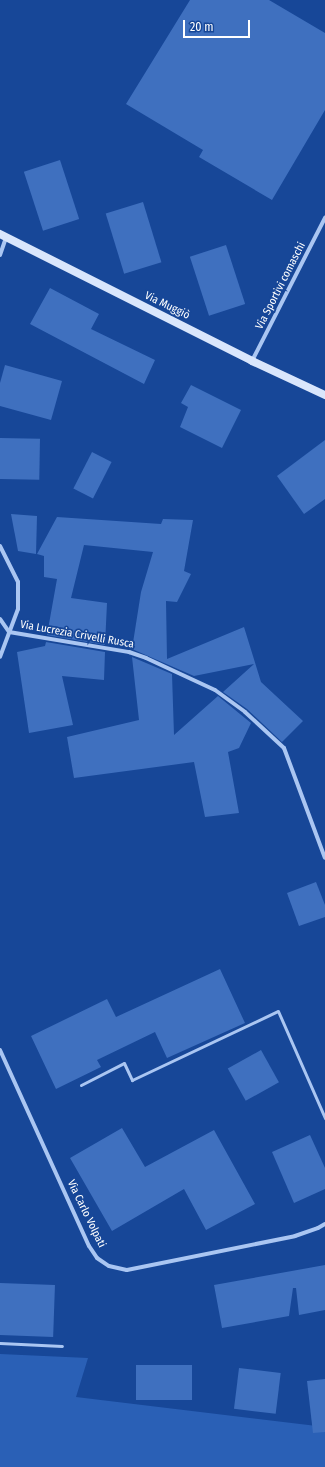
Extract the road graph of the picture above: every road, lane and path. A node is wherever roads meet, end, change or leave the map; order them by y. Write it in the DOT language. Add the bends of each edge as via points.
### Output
graph roads {
  1 [pos="325,218"];
  2 [pos="3,236"];
  3 [pos="0,255"];
  4 [pos="252,361"];
  5 [pos="325,395"];
  6 [pos="0,546"];
  7 [pos="0,619"];
  8 [pos="9,632"];
  9 [pos="0,657"];
  10 [pos="325,858"];
  11 [pos="0,1050"];
  12 [pos="81,1084"];
  13 [pos="325,1118"];
  14 [pos="325,1224"];
  15 [pos="0,1343"];
  16 [pos="62,1346"];
  1 -- 4 [label="street, Via Sportivi comaschi"];
  2 -- 3 [label="street"];
  2 -- 4 [label="street, Via Muggiò"];
  4 -- 5 [label="street, Via Muggiò"];
  6 -- 8 [label="street" via="18,582 18,609"];
  7 -- 8 [label="street"];
  8 -- 9 [label="street"];
  8 -- 10 [label="street, Via Lucrezia Crivelli Rusca" via="129,652 215,690 245,712 284,748"];
  11 -- 14 [label="street, Via Carlo Volpati" via="89,1246 97,1258 109,1266 127,1270 295,1236"];
  12 -- 13 [label="lane" via="124,1063 132,1080 278,1011"];
  15 -- 16 [label="lane"];
}
